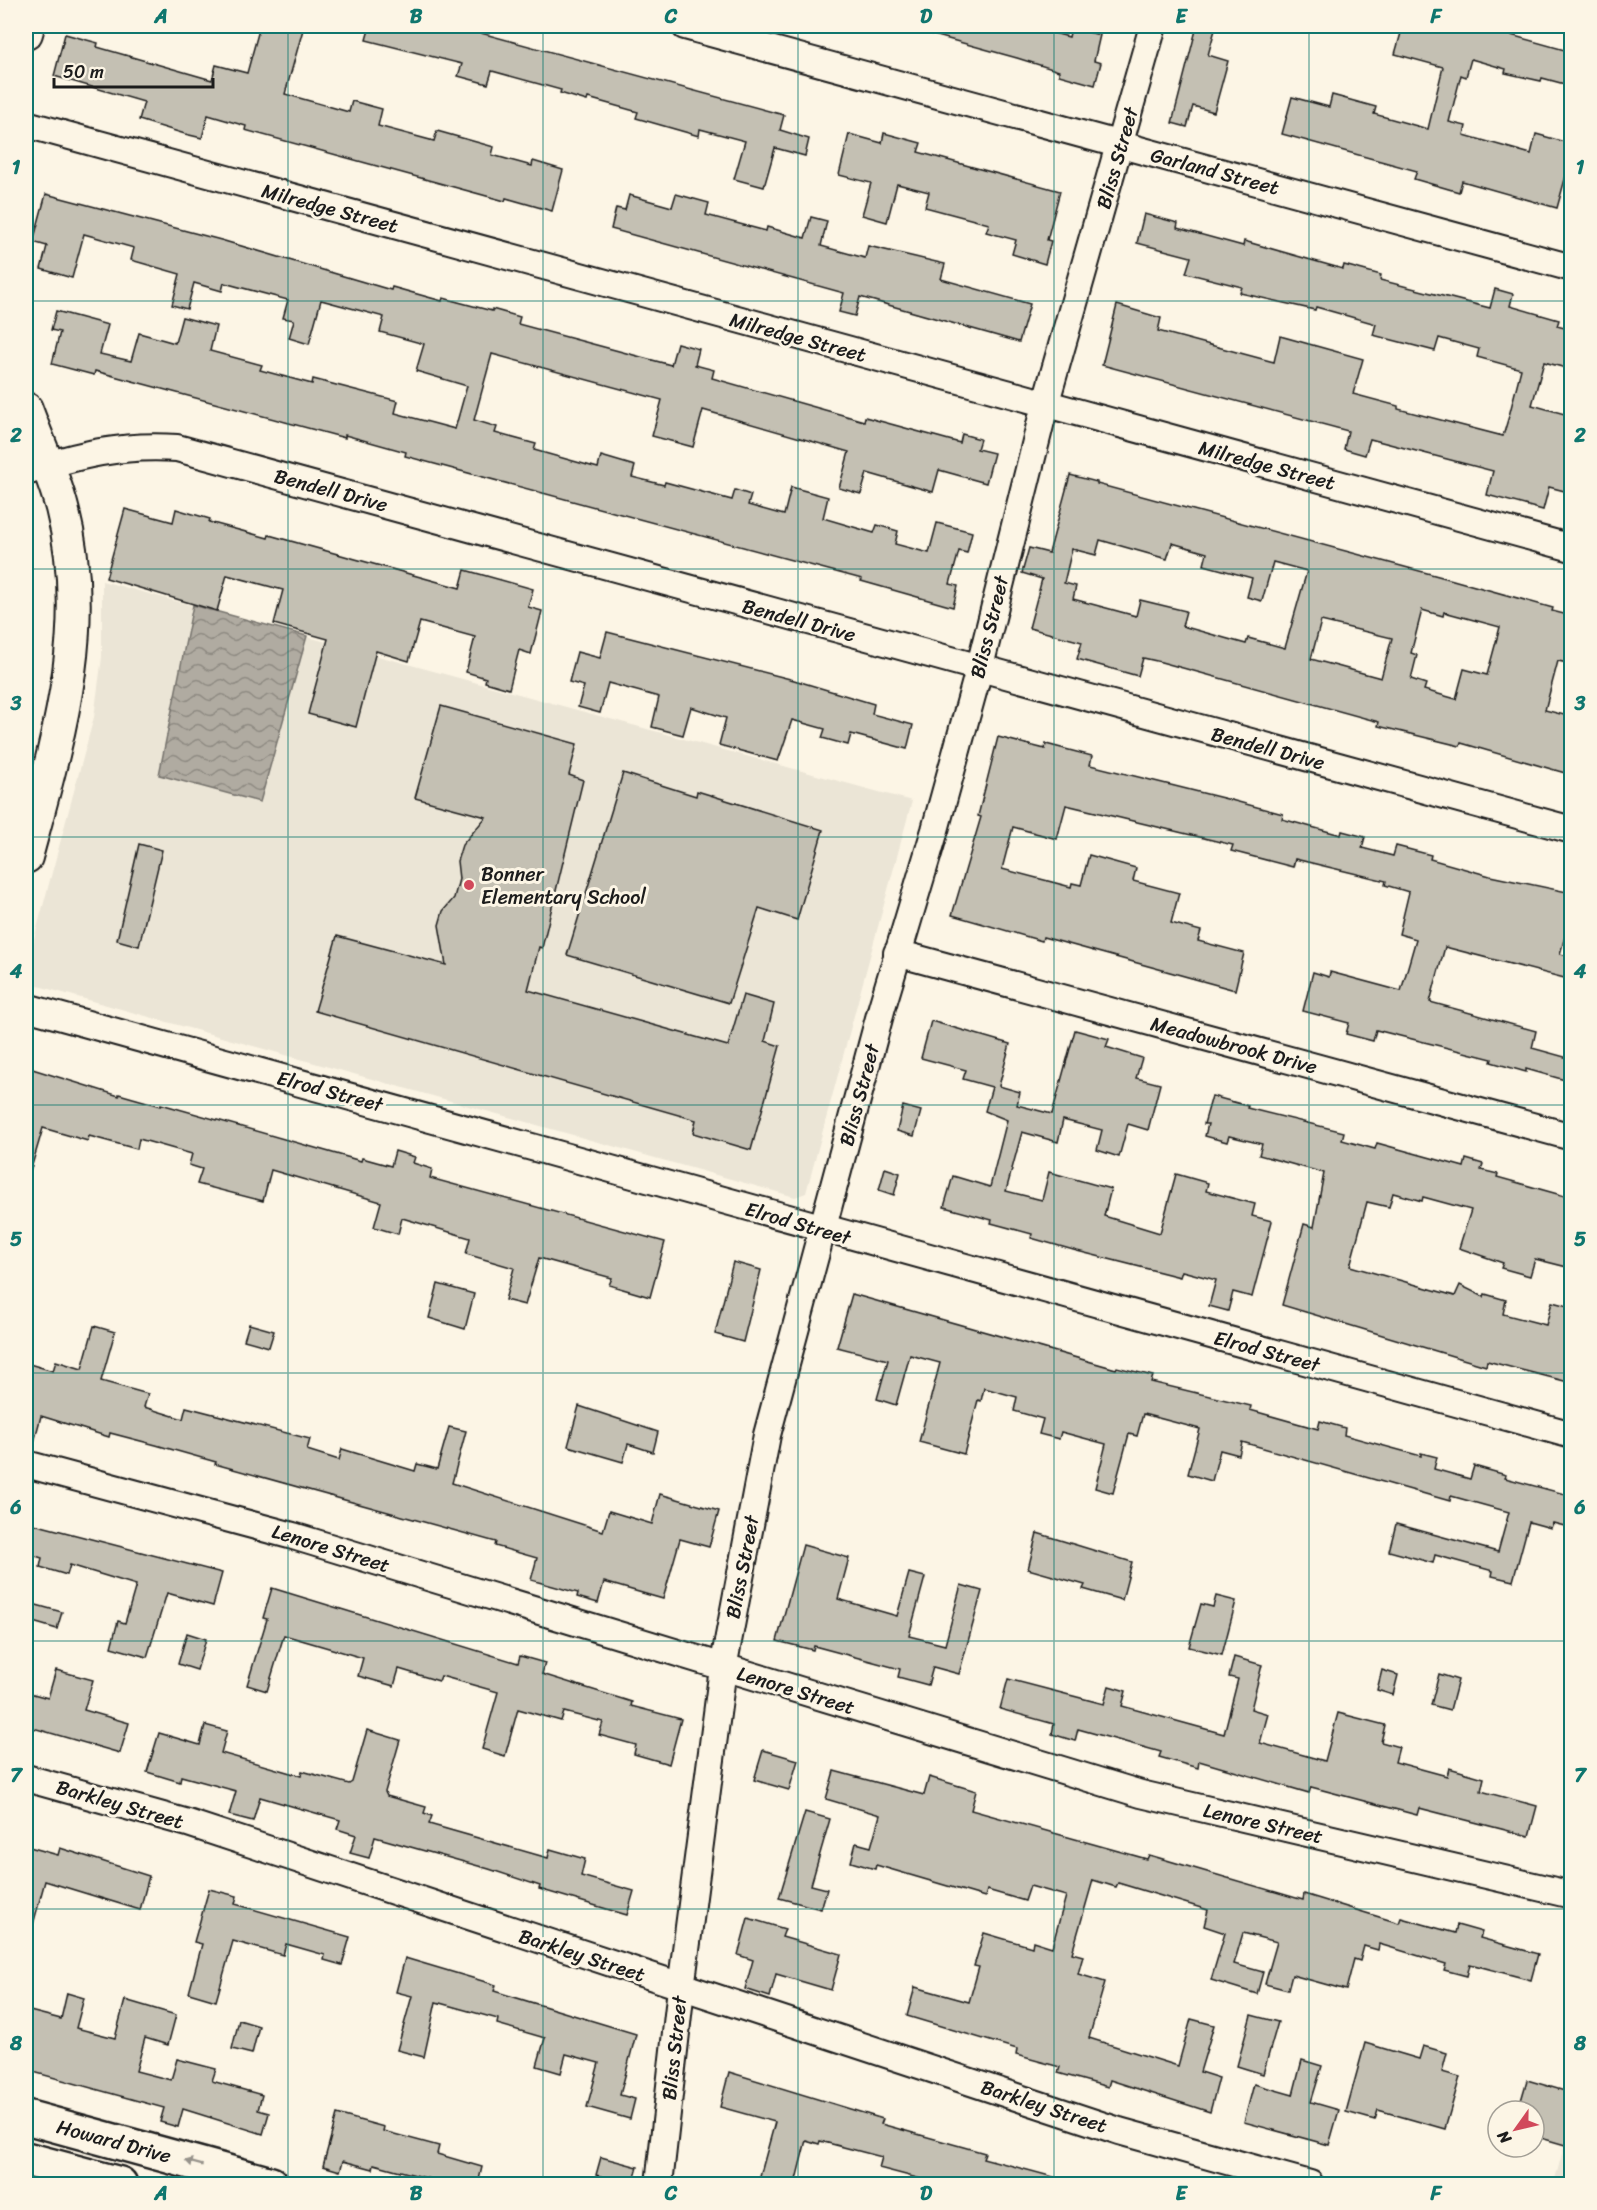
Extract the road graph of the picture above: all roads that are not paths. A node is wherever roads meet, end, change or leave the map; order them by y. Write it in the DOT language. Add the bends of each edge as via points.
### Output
graph roads {
  1 [pos="28,26"];
  2 [pos="685,26"];
  3 [pos="1153,26"];
  4 [pos="26,33"];
  5 [pos="26,124"];
  6 [pos="1121,146"];
  7 [pos="1572,268"];
  8 [pos="1045,405"];
  9 [pos="26,410"];
  10 [pos="37,468"];
  11 [pos="1572,548"];
  12 [pos="979,670"];
  13 [pos="1572,830"];
  14 [pos="26,857"];
  15 [pos="897,953"];
  16 [pos="26,1007"];
  17 [pos="1572,1137"];
  18 [pos="824,1230"];
  19 [pos="1572,1435"];
  20 [pos="26,1464"];
  21 [pos="723,1668"];
  22 [pos="26,1778"];
  23 [pos="1572,1895"];
  24 [pos="681,1988"];
  25 [pos="26,2117"];
  26 [pos="26,2158"];
  27 [pos="120,2184"];
  28 [pos="271,2184"];
  29 [pos="659,2184"];
  30 [pos="1310,2184"];
  1 -- 4 [label="street"];
  2 -- 6 [label="street, Garland Street"];
  3 -- 6 [label="street, Bliss Street"];
  5 -- 8 [label="street, Milredge Street"];
  6 -- 7 [label="street, Garland Street"];
  6 -- 8 [label="street, Bliss Street"];
  8 -- 11 [label="street, Milredge Street"];
  8 -- 12 [label="street, Bliss Street"];
  9 -- 10 [label="street"];
  10 -- 12 [label="street, Bendell Drive" via="103,450 141,445 177,448"];
  10 -- 14 [label="street" via="62,509 73,578 75,642 62,724"];
  12 -- 13 [label="street, Bendell Drive"];
  12 -- 15 [label="street, Bliss Street"];
  15 -- 17 [label="street, Meadowbrook Drive"];
  15 -- 18 [label="street, Bliss Street"];
  16 -- 18 [label="street, Elrod Street"];
  18 -- 19 [label="street, Elrod Street"];
  18 -- 21 [label="street, Bliss Street" via="767,1435"];
  20 -- 21 [label="street, Lenore Street" via="293,1536"];
  21 -- 23 [label="street, Lenore Street" via="1141,1794"];
  21 -- 24 [label="street, Bliss Street"];
  22 -- 24 [label="street, Barkley Street" via="188,1823"];
  24 -- 29 [label="street, Bliss Street"];
  24 -- 30 [label="street, Barkley Street" via="1119,2131"];
  28 -- 25 [label="main road, Howard Drive, one-way"];
  26 -- 27 [label="main road, Howard Drive"];
}
